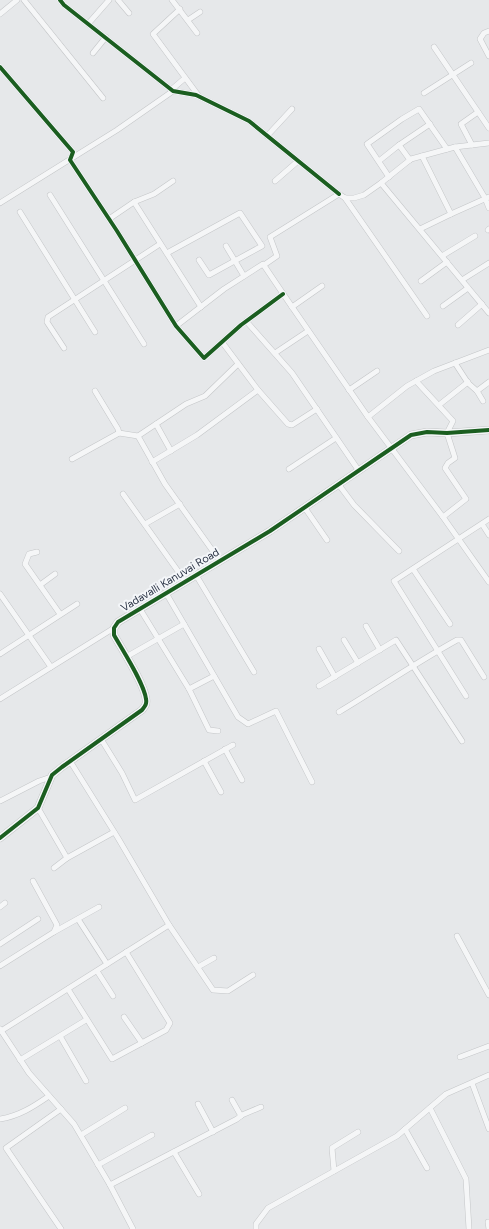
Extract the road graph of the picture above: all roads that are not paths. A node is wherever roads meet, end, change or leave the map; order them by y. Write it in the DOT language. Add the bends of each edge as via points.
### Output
graph roads {
  1 [pos="17,0"];
  2 [pos="24,0"];
  3 [pos="60,0"];
  4 [pos="108,0"];
  5 [pos="118,0"];
  6 [pos="172,0"];
  7 [pos="180,9"];
  8 [pos="129,12"];
  9 [pos="200,12"];
  10 [pos="0,14"];
  11 [pos="188,20"];
  12 [pos="88,24"];
  13 [pos="489,31"];
  14 [pos="197,33"];
  15 [pos="106,38"];
  16 [pos="434,47"];
  17 [pos="93,54"];
  18 [pos="489,56"];
  19 [pos="471,63"];
  20 [pos="0,67"];
  21 [pos="452,75"];
  22 [pos="185,78"];
  23 [pos="172,91"];
  24 [pos="424,93"];
  25 [pos="198,96"];
  26 [pos="103,98"];
  27 [pos="292,109"];
  28 [pos="478,112"];
  29 [pos="430,124"];
  30 [pos="489,128"];
  31 [pos="267,136"];
  32 [pos="489,143"];
  33 [pos="399,144"];
  34 [pos="472,145"];
  35 [pos="455,147"];
  36 [pos="447,149"];
  37 [pos="422,156"];
  38 [pos="70,160"];
  39 [pos="410,160"];
  40 [pos="298,161"];
  41 [pos="379,161"];
  42 [pos="389,177"];
  43 [pos="174,181"];
  44 [pos="275,181"];
  45 [pos="381,183"];
  46 [pos="339,194"];
  47 [pos="50,195"];
  48 [pos="345,198"];
  49 [pos="487,198"];
  50 [pos="134,202"];
  51 [pos="0,203"];
  52 [pos="489,208"];
  53 [pos="20,212"];
  54 [pos="451,214"];
  55 [pos="109,218"];
  56 [pos="420,230"];
  57 [pos="475,236"];
  58 [pos="160,244"];
  59 [pos="226,246"];
  60 [pos="166,253"];
  61 [pos="442,256"];
  62 [pos="135,260"];
  63 [pos="199,260"];
  64 [pos="235,261"];
  65 [pos="447,262"];
  66 [pos="489,263"];
  67 [pos="264,265"];
  68 [pos="244,276"];
  69 [pos="462,280"];
  70 [pos="104,281"];
  71 [pos="421,281"];
  72 [pos="322,286"];
  73 [pos="468,288"];
  74 [pos="283,294"];
  75 [pos="74,300"];
  76 [pos="482,304"];
  77 [pos="443,306"];
  78 [pos="201,307"];
  79 [pos="292,307"];
  80 [pos="489,313"];
  81 [pos="427,316"];
  82 [pos="246,321"];
  83 [pos="458,325"];
  84 [pos="176,326"];
  85 [pos="308,331"];
  86 [pos="95,332"];
  87 [pos="222,342"];
  88 [pos="144,344"];
  89 [pos="64,348"];
  90 [pos="489,350"];
  91 [pos="275,353"];
  92 [pos="454,363"];
  93 [pos="238,364"];
  94 [pos="377,371"];
  95 [pos="416,381"];
  96 [pos="468,382"];
  97 [pos="489,382"];
  98 [pos="258,390"];
  99 [pos="349,390"];
  100 [pos="95,391"];
  101 [pos="477,391"];
  102 [pos="483,401"];
  103 [pos="440,405"];
  104 [pos="317,409"];
  105 [pos="368,417"];
  106 [pos="156,424"];
  107 [pos="489,430"];
  108 [pos="119,433"];
  109 [pos="447,433"];
  110 [pos="138,436"];
  111 [pos="336,438"];
  112 [pos="392,449"];
  113 [pos="171,450"];
  114 [pos="72,459"];
  115 [pos="152,462"];
  116 [pos="289,469"];
  117 [pos="359,471"];
  118 [pos="338,485"];
  119 [pos="123,494"];
  120 [pos="180,504"];
  121 [pos="305,508"];
  122 [pos="443,517"];
  123 [pos="489,519"];
  124 [pos="145,524"];
  125 [pos="482,524"];
  126 [pos="489,535"];
  127 [pos="459,539"];
  128 [pos="327,540"];
  129 [pos="400,551"];
  130 [pos="37,552"];
  131 [pos="220,561"];
  132 [pos="413,569"];
  133 [pos="55,574"];
  134 [pos="196,575"];
  135 [pos="185,582"];
  136 [pos="489,582"];
  137 [pos="40,585"];
  138 [pos="166,593"];
  139 [pos="0,594"];
  140 [pos="77,604"];
  141 [pos="140,609"];
  142 [pos="60,614"];
  143 [pos="184,624"];
  144 [pos="450,624"];
  145 [pos="366,626"];
  146 [pos="114,628"];
  147 [pos="29,635"];
  148 [pos="158,639"];
  149 [pos="344,640"];
  150 [pos="319,649"];
  151 [pos="380,650"];
  152 [pos="438,650"];
  153 [pos="0,654"];
  154 [pos="126,656"];
  155 [pos="358,664"];
  156 [pos="413,665"];
  157 [pos="52,667"];
  158 [pos="254,672"];
  159 [pos="214,676"];
  160 [pos="336,677"];
  161 [pos="484,677"];
  162 [pos="320,686"];
  163 [pos="189,689"];
  164 [pos="466,696"];
  165 [pos="0,699"];
  166 [pos="339,712"];
  167 [pos="218,731"];
  168 [pos="101,739"];
  169 [pos="462,741"];
  170 [pos="233,745"];
  171 [pos="225,749"];
  172 [pos="70,761"];
  173 [pos="204,761"];
  174 [pos="51,777"];
  175 [pos="242,780"];
  176 [pos="312,782"];
  177 [pos="221,792"];
  178 [pos="0,801"];
  179 [pos="38,808"];
  180 [pos="114,832"];
  181 [pos="0,838"];
  182 [pos="67,858"];
  183 [pos="54,868"];
  184 [pos="33,881"];
  185 [pos="99,907"];
  186 [pos="78,919"];
  187 [pos="38,920"];
  188 [pos="169,924"];
  189 [pos="54,932"];
  190 [pos="457,936"];
  191 [pos="0,944"];
  192 [pos="126,952"];
  193 [pos="214,958"];
  194 [pos="107,964"];
  195 [pos="0,966"];
  196 [pos="198,967"];
  197 [pos="97,971"];
  198 [pos="253,975"];
  199 [pos="68,989"];
  200 [pos="489,995"];
  201 [pos="113,996"];
  202 [pos="124,1017"];
  203 [pos="86,1020"];
  204 [pos="1,1030"];
  205 [pos="60,1036"];
  206 [pos="142,1043"];
  207 [pos="489,1046"];
  208 [pos="460,1057"];
  209 [pos="20,1060"];
  210 [pos="489,1075"];
  211 [pos="86,1081"];
  212 [pos="472,1083"];
  213 [pos="49,1096"];
  214 [pos="232,1100"];
  215 [pos="198,1104"];
  216 [pos="261,1107"];
  217 [pos="125,1108"];
  218 [pos="430,1108"];
  219 [pos="61,1109"];
  220 [pos="241,1116"];
  221 [pos="0,1119"];
  222 [pos="405,1129"];
  223 [pos="489,1129"];
  224 [pos="213,1132"];
  225 [pos="358,1132"];
  226 [pos="81,1135"];
  227 [pos="152,1135"];
  228 [pos="174,1152"];
  229 [pos="98,1165"];
  230 [pos="427,1168"];
  231 [pos="334,1171"];
  232 [pos="110,1185"];
  233 [pos="199,1194"];
  234 [pos="488,1222"];
  235 [pos="61,1229"];
  236 [pos="133,1229"];
  237 [pos="256,1229"];
  238 [pos="469,1229"];
  239 [pos="488,1229"];
  1 -- 10 [label="street"];
  2 -- 26 [label="street"];
  3 -- 12 [label="street"];
  4 -- 12 [label="street"];
  5 -- 8 [label="street"];
  6 -- 7 [label="street"];
  7 -- 11 [label="street"];
  7 -- 22 [label="street" via="153,34"];
  9 -- 11 [label="street"];
  11 -- 14 [label="street"];
  12 -- 15 [label="street"];
  13 -- 18 [label="street" via="484,33 480,40"];
  15 -- 17 [label="street"];
  15 -- 23 [label="street"];
  16 -- 21 [label="street"];
  19 -- 21 [label="street"];
  20 -- 38 [label="street" via="74,152"];
  21 -- 24 [label="street"];
  21 -- 28 [label="street"];
  22 -- 23 [label="street"];
  22 -- 25 [label="street"];
  23 -- 25 [label="street"];
  23 -- 38 [label="street"];
  25 -- 31 [label="street" via="249,121"];
  27 -- 31 [label="street"];
  28 -- 30 [label="street"];
  28 -- 34 [label="street" via="461,124"];
  29 -- 33 [label="street"];
  29 -- 36 [label="street"];
  29 -- 41 [label="street" via="419,109 367,144"];
  31 -- 40 [label="street"];
  32 -- 34 [label="street"];
  33 -- 39 [label="street"];
  33 -- 41 [label="street"];
  34 -- 35 [label="street"];
  35 -- 36 [label="street"];
  35 -- 49 [label="street"];
  36 -- 37 [label="street"];
  37 -- 39 [label="street"];
  37 -- 54 [label="street"];
  38 -- 51 [label="street"];
  38 -- 55 [label="street"];
  39 -- 42 [label="street"];
  40 -- 44 [label="street"];
  40 -- 46 [label="street"];
  41 -- 42 [label="street"];
  42 -- 45 [label="street"];
  43 -- 50 [label="street" via="154,194"];
  45 -- 48 [label="street" via="364,194"];
  45 -- 56 [label="street"];
  46 -- 48 [label="street"];
  46 -- 67 [label="street" via="270,237 278,256"];
  47 -- 70 [label="street"];
  48 -- 81 [label="street"];
  49 -- 52 [label="street"];
  49 -- 54 [label="street"];
  50 -- 55 [label="street"];
  50 -- 58 [label="street"];
  53 -- 75 [label="street"];
  54 -- 56 [label="street"];
  55 -- 62 [label="street"];
  56 -- 61 [label="street"];
  57 -- 61 [label="street"];
  58 -- 60 [label="street"];
  58 -- 62 [label="street"];
  59 -- 64 [label="street"];
  60 -- 64 [label="street" via="240,213 262,246"];
  60 -- 78 [label="street"];
  61 -- 65 [label="street"];
  62 -- 70 [label="street"];
  62 -- 84 [label="street"];
  63 -- 64 [label="street" via="209,275"];
  64 -- 68 [label="street"];
  65 -- 69 [label="street"];
  65 -- 71 [label="street"];
  66 -- 69 [label="street"];
  67 -- 68 [label="street"];
  67 -- 74 [label="street"];
  68 -- 78 [label="street"];
  69 -- 73 [label="street"];
  70 -- 75 [label="street"];
  70 -- 88 [label="street"];
  72 -- 79 [label="street"];
  73 -- 76 [label="street"];
  73 -- 77 [label="street"];
  74 -- 79 [label="street"];
  74 -- 82 [label="street"];
  75 -- 86 [label="street"];
  75 -- 89 [label="street" via="47,320"];
  76 -- 80 [label="street"];
  76 -- 83 [label="street"];
  78 -- 84 [label="street"];
  79 -- 85 [label="street"];
  82 -- 87 [label="street"];
  82 -- 91 [label="street"];
  84 -- 87 [label="street" via="204,358"];
  85 -- 91 [label="street"];
  85 -- 99 [label="street"];
  87 -- 93 [label="street"];
  90 -- 92 [label="street"];
  91 -- 104 [label="street" via="292,372"];
  92 -- 95 [label="street"];
  92 -- 96 [label="street"];
  93 -- 98 [label="street"];
  93 -- 106 [label="street" via="205,396 186,404"];
  94 -- 99 [label="street"];
  95 -- 103 [label="street"];
  95 -- 105 [label="street"];
  96 -- 101 [label="street"];
  96 -- 103 [label="street"];
  97 -- 101 [label="street"];
  98 -- 104 [label="street" via="288,424 292,425"];
  98 -- 113 [label="street" via="197,435"];
  99 -- 105 [label="street"];
  100 -- 108 [label="street"];
  101 -- 102 [label="street"];
  103 -- 109 [label="street" via="453,421"];
  104 -- 111 [label="street"];
  105 -- 112 [label="street"];
  106 -- 110 [label="street"];
  106 -- 113 [label="street"];
  107 -- 109 [label="street, Vadavalli Kanuvai Road"];
  108 -- 110 [label="street"];
  108 -- 114 [label="street"];
  109 -- 112 [label="street, Vadavalli Kanuvai Road" via="427,432 411,435"];
  109 -- 122 [label="street" via="455,458 445,468 466,499"];
  110 -- 115 [label="street"];
  111 -- 116 [label="street"];
  111 -- 117 [label="street"];
  112 -- 117 [label="street, Vadavalli Kanuvai Road"];
  112 -- 122 [label="street"];
  113 -- 115 [label="street"];
  115 -- 120 [label="street"];
  117 -- 118 [label="street, Vadavalli Kanuvai Road"];
  118 -- 121 [label="street, Vadavalli Kanuvai Road"];
  118 -- 129 [label="street" via="354,505"];
  119 -- 124 [label="street"];
  120 -- 124 [label="street"];
  120 -- 131 [label="street"];
  121 -- 128 [label="street"];
  121 -- 131 [label="street, Vadavalli Kanuvai Road"];
  122 -- 127 [label="street"];
  123 -- 125 [label="street"];
  124 -- 135 [label="street"];
  125 -- 126 [label="street"];
  125 -- 127 [label="street"];
  127 -- 132 [label="street"];
  127 -- 136 [label="street"];
  130 -- 137 [label="street" via="29,554 25,564"];
  131 -- 134 [label="street, Vadavalli Kanuvai Road"];
  132 -- 144 [label="street"];
  132 -- 152 [label="street" via="394,581"];
  133 -- 137 [label="street"];
  134 -- 135 [label="street, Vadavalli Kanuvai Road"];
  134 -- 158 [label="street"];
  135 -- 138 [label="street, Vadavalli Kanuvai Road"];
  137 -- 142 [label="street"];
  138 -- 141 [label="street, Vadavalli Kanuvai Road"];
  138 -- 143 [label="street"];
  139 -- 147 [label="street"];
  140 -- 142 [label="street"];
  141 -- 146 [label="street, Vadavalli Kanuvai Road" via="118,622"];
  141 -- 148 [label="street"];
  142 -- 147 [label="street"];
  143 -- 148 [label="street"];
  143 -- 159 [label="street"];
  145 -- 151 [label="street"];
  146 -- 154 [label="street" via="114,635"];
  146 -- 157 [label="street"];
  147 -- 153 [label="street"];
  147 -- 157 [label="street"];
  148 -- 154 [label="street"];
  148 -- 163 [label="street"];
  149 -- 155 [label="street"];
  150 -- 160 [label="street"];
  151 -- 155 [label="street"];
  151 -- 156 [label="street" via="396,640"];
  152 -- 156 [label="street"];
  152 -- 161 [label="street" via="461,640"];
  152 -- 164 [label="street"];
  154 -- 168 [label="street" via="142,685 146,705"];
  155 -- 160 [label="street"];
  156 -- 166 [label="street"];
  156 -- 169 [label="street"];
  157 -- 165 [label="street"];
  159 -- 163 [label="street"];
  159 -- 176 [label="street" via="238,717 248,724 276,711"];
  160 -- 162 [label="street"];
  163 -- 167 [label="street" via="209,730"];
  168 -- 172 [label="street"];
  168 -- 173 [label="street" via="136,800"];
  170 -- 171 [label="street"];
  171 -- 173 [label="street"];
  171 -- 175 [label="street"];
  172 -- 174 [label="street"];
  172 -- 180 [label="street"];
  173 -- 177 [label="street"];
  174 -- 178 [label="street"];
  174 -- 179 [label="street"];
  179 -- 181 [label="street"];
  179 -- 182 [label="street"];
  180 -- 182 [label="street"];
  180 -- 188 [label="street"];
  182 -- 183 [label="street"];
  184 -- 189 [label="street" via="55,920 57,925"];
  185 -- 186 [label="street"];
  186 -- 189 [label="street"];
  186 -- 194 [label="street"];
  187 -- 191 [label="street"];
  188 -- 192 [label="street"];
  188 -- 196 [label="street"];
  189 -- 195 [label="street"];
  190 -- 200 [label="street"];
  192 -- 194 [label="street"];
  192 -- 206 [label="street" via="170,1023 166,1030"];
  193 -- 196 [label="street"];
  194 -- 197 [label="street"];
  196 -- 198 [label="street" via="213,990 228,991"];
  197 -- 199 [label="street"];
  197 -- 201 [label="street"];
  199 -- 203 [label="street"];
  199 -- 204 [label="street"];
  202 -- 206 [label="street"];
  203 -- 205 [label="street"];
  203 -- 206 [label="street" via="112,1059"];
  204 -- 209 [label="street"];
  205 -- 209 [label="street"];
  205 -- 211 [label="street"];
  207 -- 208 [label="street"];
  209 -- 213 [label="street"];
  210 -- 212 [label="street"];
  212 -- 218 [label="street" via="446,1094"];
  212 -- 223 [label="street"];
  213 -- 219 [label="street"];
  213 -- 221 [label="street" via="26,1112"];
  214 -- 220 [label="street"];
  215 -- 224 [label="street"];
  216 -- 220 [label="street"];
  217 -- 226 [label="street"];
  218 -- 222 [label="street"];
  218 -- 238 [label="street" via="466,1179"];
  219 -- 226 [label="street"];
  219 -- 235 [label="street" via="6,1148"];
  220 -- 224 [label="street"];
  222 -- 230 [label="street"];
  222 -- 231 [label="street"];
  224 -- 228 [label="street"];
  225 -- 231 [label="street" via="332,1148"];
  226 -- 229 [label="street"];
  227 -- 229 [label="street"];
  228 -- 232 [label="street"];
  228 -- 233 [label="street"];
  229 -- 232 [label="street"];
  231 -- 237 [label="street" via="268,1208 256,1224"];
  232 -- 236 [label="street"];
  234 -- 239 [label="street"];
}
